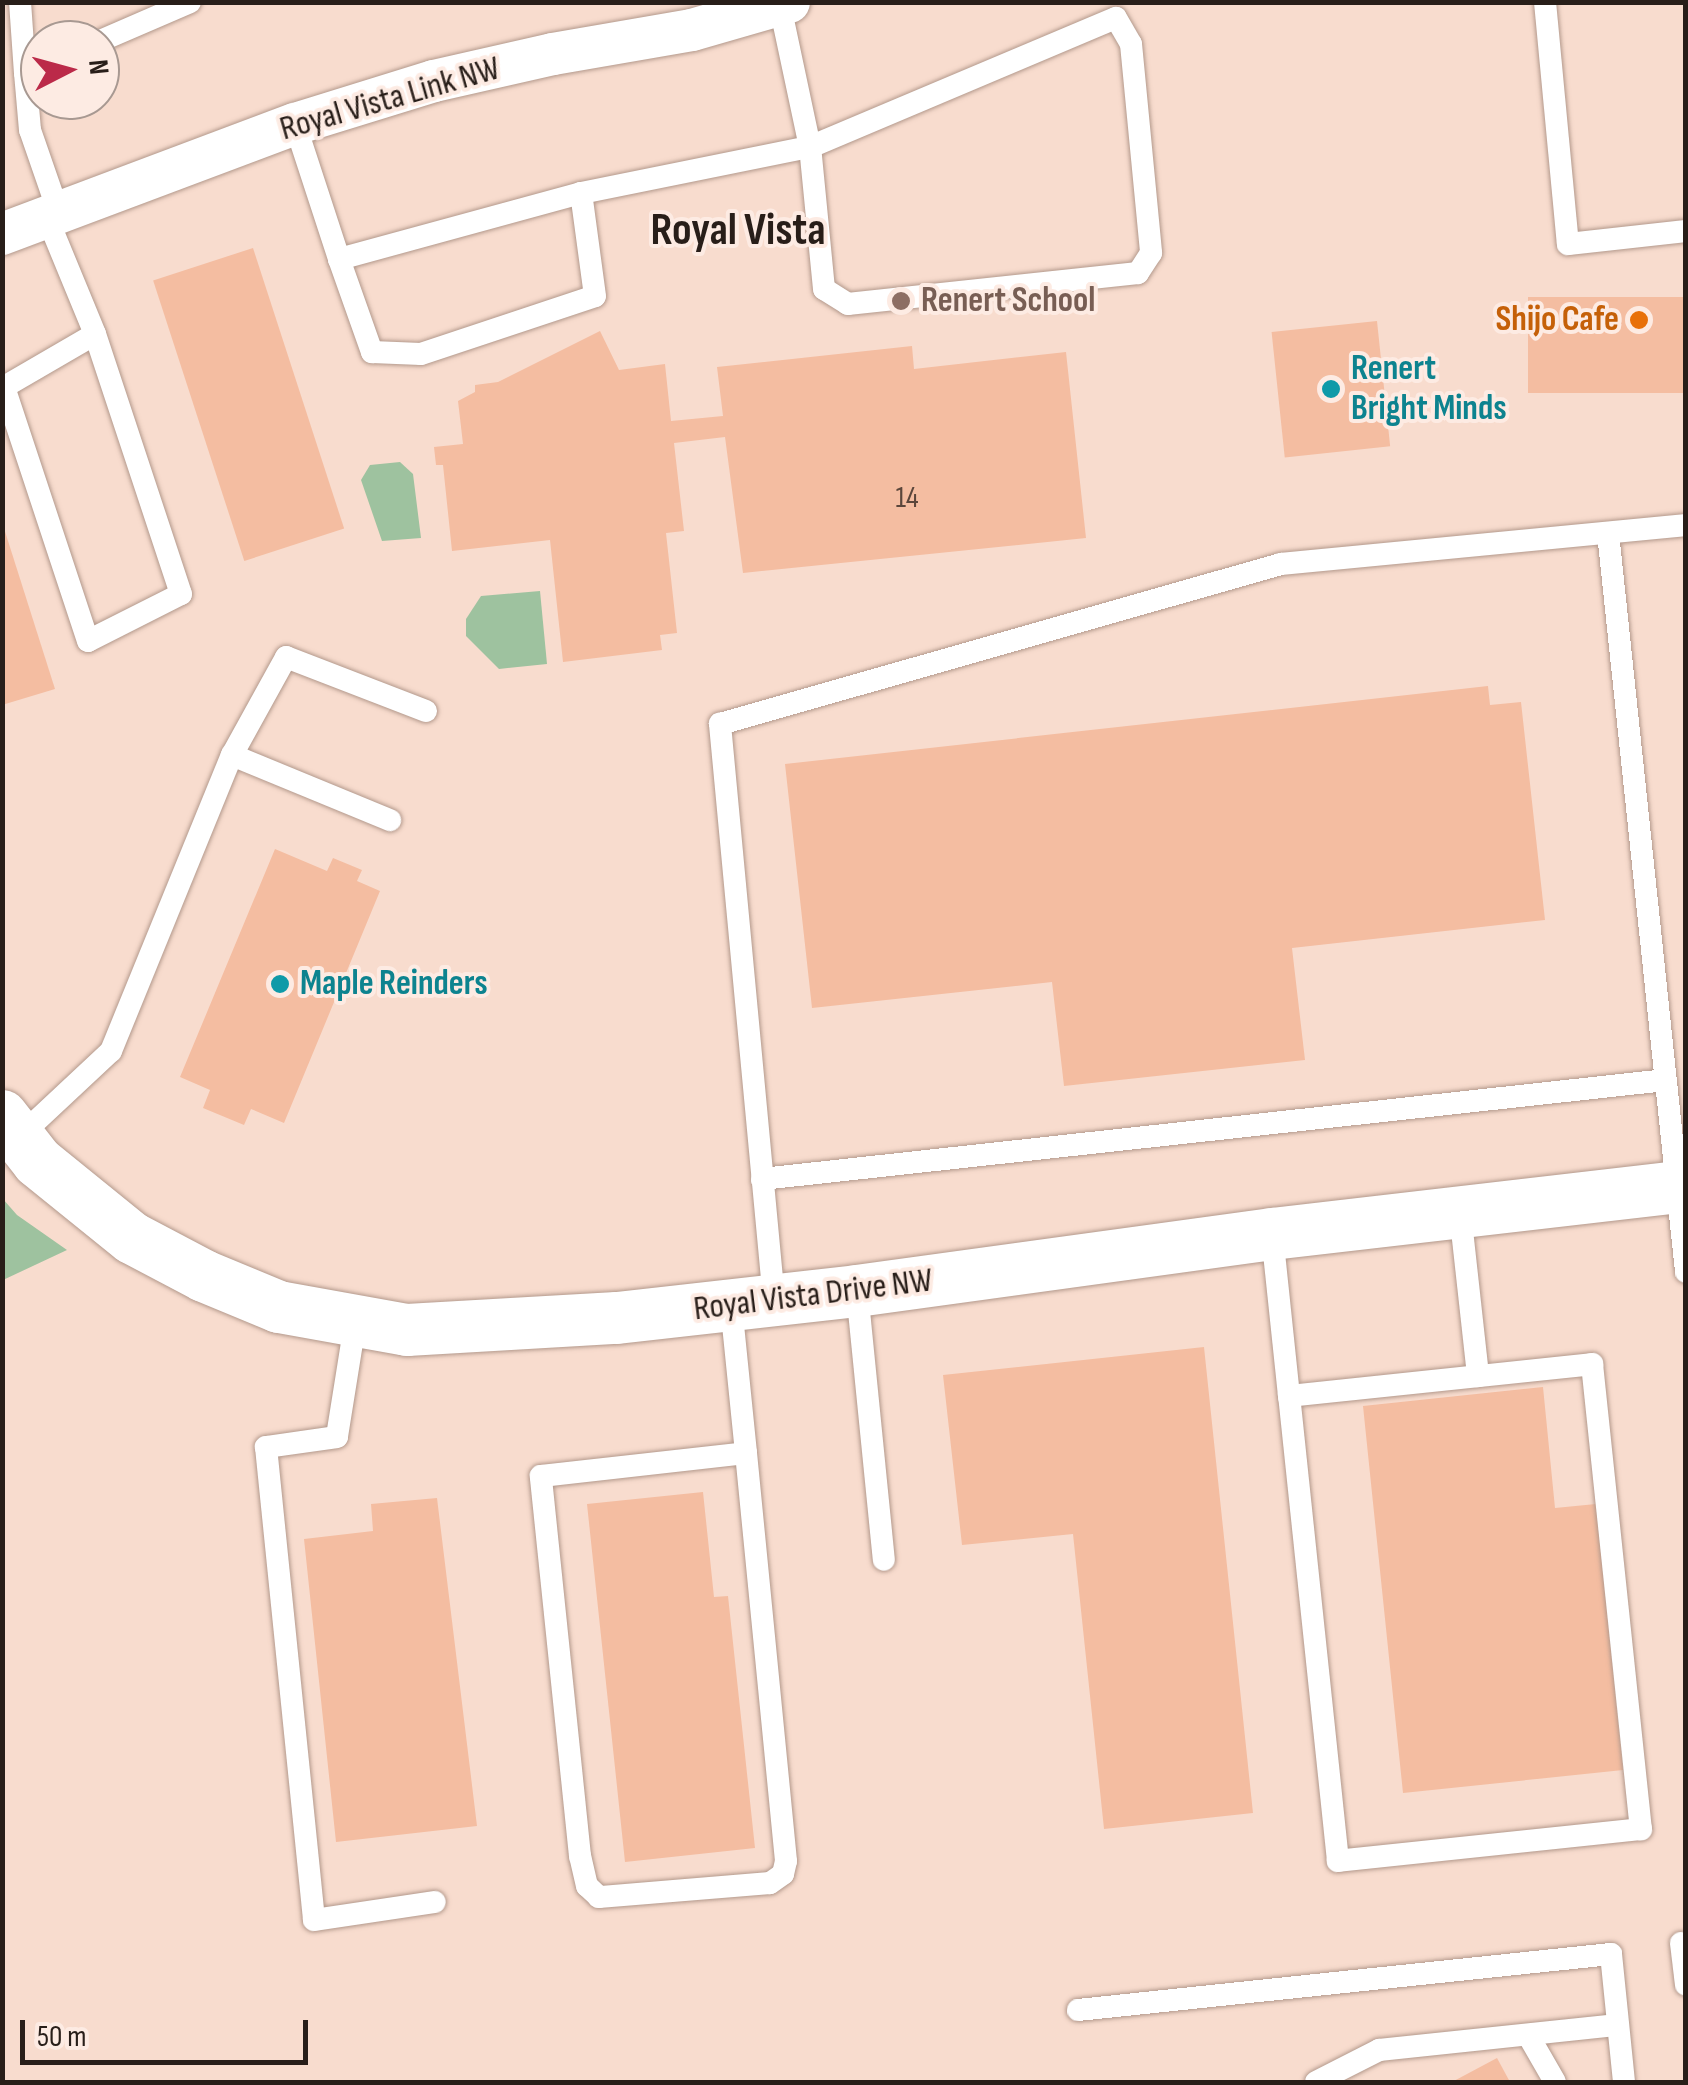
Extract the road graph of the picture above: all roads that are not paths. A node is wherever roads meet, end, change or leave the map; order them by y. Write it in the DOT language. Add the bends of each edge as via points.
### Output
graph roads {
  1 [pos="190,2"];
  2 [pos="1545,2"];
  3 [pos="763,7"];
  4 [pos="161,8"];
  5 [pos="120,30"];
  6 [pos="30,120"];
  7 [pos="294,124"];
  8 [pos="810,147"];
  9 [pos="581,193"];
  10 [pos="52,213"];
  11 [pos="1686,231"];
  12 [pos="2,234"];
  13 [pos="339,259"];
  14 [pos="95,334"];
  15 [pos="1686,525"];
  16 [pos="1608,533"];
  17 [pos="426,712"];
  18 [pos="232,755"];
  19 [pos="390,820"];
  20 [pos="1666,1080"];
  21 [pos="10,1127"];
  22 [pos="762,1178"];
  23 [pos="1681,1187"];
  24 [pos="1460,1212"];
  25 [pos="1272,1234"];
  26 [pos="1686,1272"];
  27 [pos="858,1291"];
  28 [pos="752,1303"];
  29 [pos="356,1324"];
  30 [pos="1478,1376"];
  31 [pos="1289,1396"];
  32 [pos="746,1453"];
  33 [pos="884,1560"];
  34 [pos="436,1902"];
  35 [pos="1682,1943"];
  36 [pos="1686,1984"];
  37 [pos="1078,2010"];
  38 [pos="1618,2025"];
  39 [pos="1528,2034"];
  40 [pos="1316,2082"];
  41 [pos="1555,2082"];
  42 [pos="1624,2082"];
  1 -- 4 [label="lane"];
  2 -- 11 [label="lane" via="1568,244"];
  3 -- 7 [label="street, Royal Vista Link NW" via="434,81"];
  3 -- 8 [label="lane"];
  4 -- 5 [label="lane"];
  6 -- 10 [label="lane"];
  7 -- 10 [label="street, Royal Vista Link NW"];
  7 -- 13 [label="lane"];
  8 -- 8 [label="lane" via="824,289 848,304 1138,273 1152,253 1131,44 1116,18"];
  8 -- 9 [label="lane"];
  9 -- 13 [label="lane"];
  9 -- 13 [label="lane" via="595,296 421,354 372,352"];
  10 -- 12 [label="street, Royal Vista Link NW"];
  10 -- 14 [label="lane"];
  14 -- 14 [label="lane" via="181,594 88,641 4,387"];
  15 -- 16 [label="lane"];
  16 -- 20 [label="lane"];
  16 -- 22 [label="lane" via="1281,564 720,724"];
  17 -- 18 [label="lane" via="286,657"];
  18 -- 19 [label="lane"];
  18 -- 21 [label="lane" via="111,1051"];
  20 -- 22 [label="lane"];
  20 -- 23 [label="lane"];
  21 -- 29 [label="street, Royal Vista Drive NW" via="38,1162 132,1238 279,1307"];
  22 -- 28 [label="lane"];
  23 -- 24 [label="street, Royal Vista Drive NW"];
  23 -- 26 [label="lane"];
  24 -- 25 [label="street, Royal Vista Drive NW"];
  24 -- 30 [label="lane"];
  25 -- 27 [label="street, Royal Vista Drive NW"];
  25 -- 31 [label="lane"];
  27 -- 28 [label="street, Royal Vista Drive NW"];
  27 -- 33 [label="lane"];
  28 -- 29 [label="street, Royal Vista Drive NW" via="466,1328"];
  28 -- 32 [label="lane"];
  29 -- 34 [label="lane" via="336,1437 266,1447 314,1920"];
  30 -- 31 [label="lane"];
  30 -- 31 [label="lane" via="1592,1364 1641,1829 1338,1861"];
  32 -- 32 [label="lane" via="783,1874 770,1883 599,1897 587,1886 580,1856 540,1476"];
  35 -- 36 [label="lane"];
  37 -- 38 [label="lane" via="1611,1954"];
  38 -- 39 [label="lane"];
  38 -- 42 [label="lane"];
  39 -- 40 [label="lane" via="1379,2050"];
  39 -- 41 [label="lane"];
}
